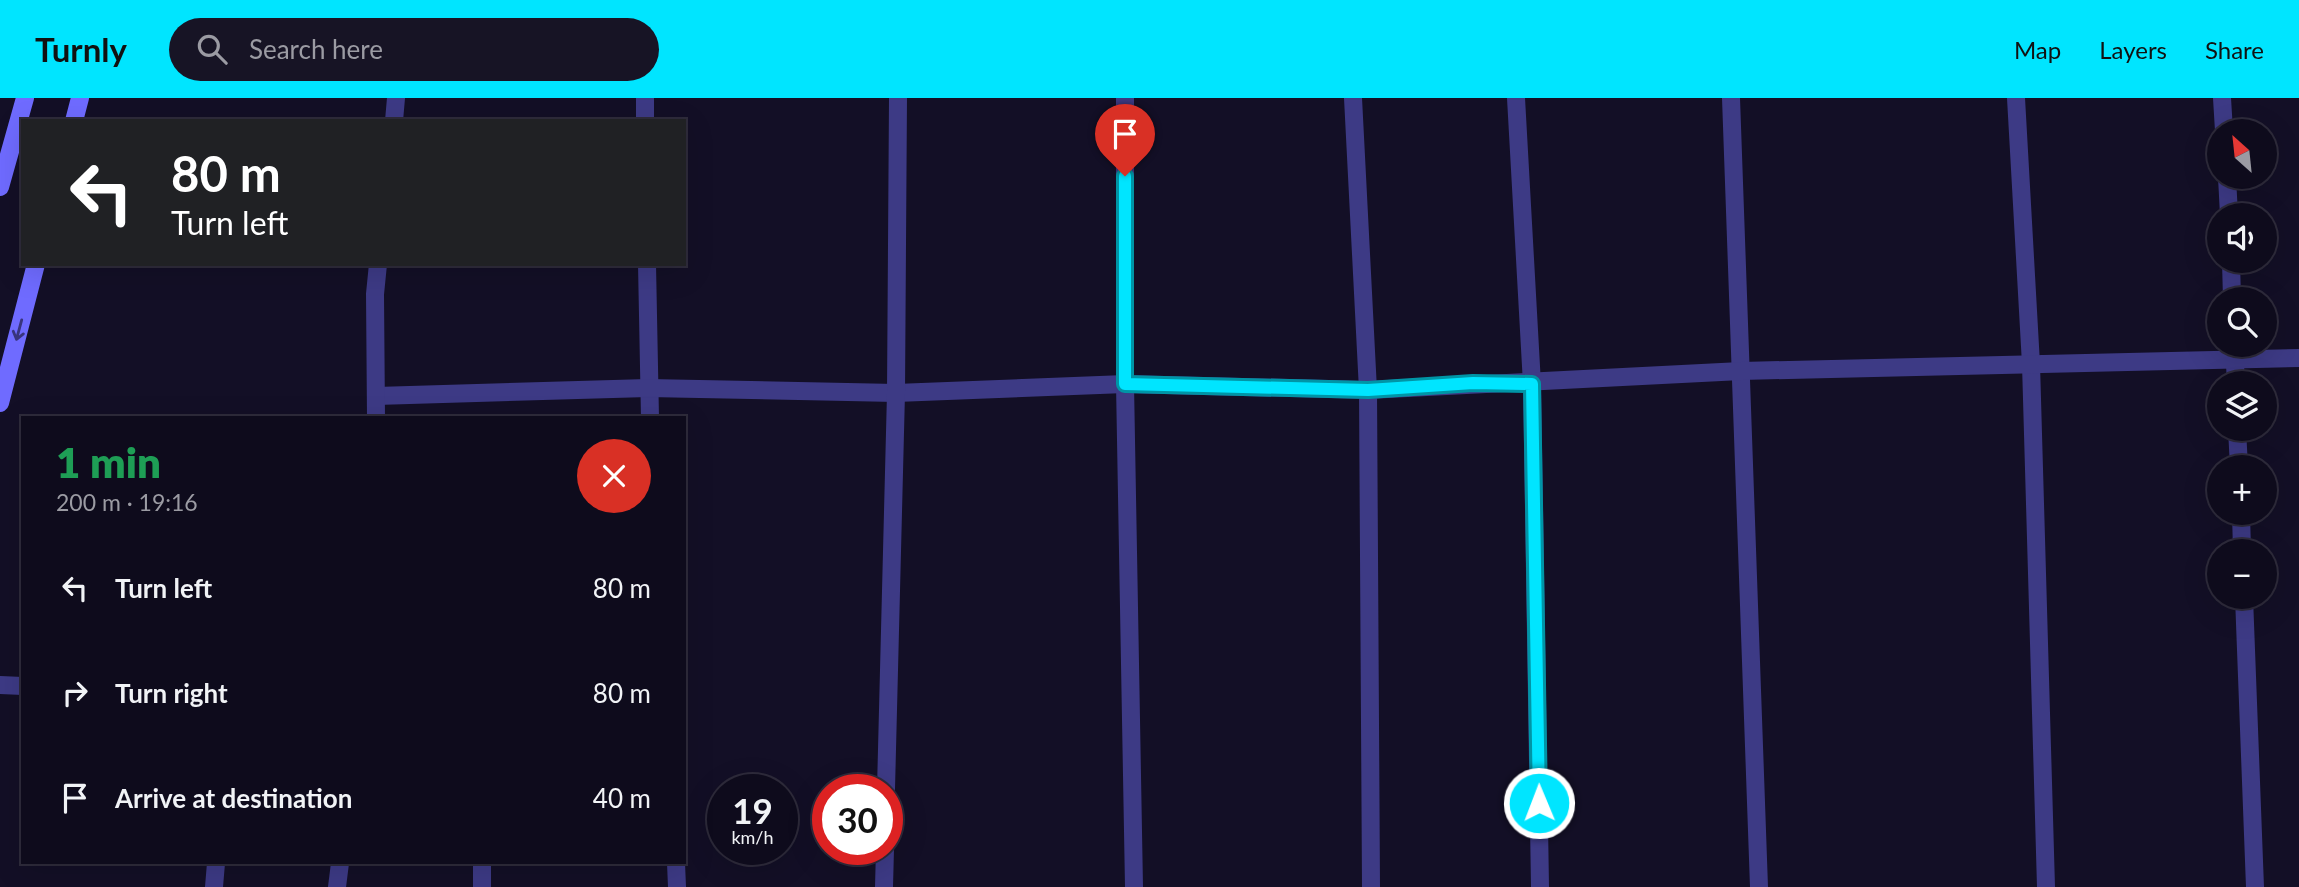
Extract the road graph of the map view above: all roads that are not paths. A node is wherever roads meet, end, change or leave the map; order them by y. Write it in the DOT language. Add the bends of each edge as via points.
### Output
graph roads {
  1 [pos="25,98"];
  2 [pos="80,98"];
  3 [pos="396,98"];
  4 [pos="645,98"];
  5 [pos="898,98"];
  6 [pos="1125,98"];
  7 [pos="1353,98"];
  8 [pos="1516,98"];
  9 [pos="1731,98"];
  10 [pos="2016,98"];
  11 [pos="2222,98"];
  12 [pos="75,119"];
  13 [pos="394,119"];
  14 [pos="645,119"];
  15 [pos="2223,119"];
  16 [pos="0,187"];
  17 [pos="35,266"];
  18 [pos="378,266"];
  19 [pos="647,266"];
  20 [pos="2207,354"];
  21 [pos="2277,356"];
  22 [pos="2299,358"];
  23 [pos="2031,364"];
  24 [pos="1741,371"];
  25 [pos="1125,384"];
  26 [pos="1532,384"];
  27 [pos="648,388"];
  28 [pos="1368,390"];
  29 [pos="896,393"];
  30 [pos="376,397"];
  31 [pos="0,403"];
  32 [pos="376,416"];
  33 [pos="650,416"];
  34 [pos="2244,609"];
  35 [pos="0,685"];
  36 [pos="21,686"];
  37 [pos="886,774"];
  38 [pos="215,864"];
  39 [pos="340,864"];
  40 [pos="482,864"];
  41 [pos="676,864"];
  42 [pos="885,865"];
  43 [pos="214,887"];
  44 [pos="337,887"];
  45 [pos="482,887"];
  46 [pos="677,887"];
  47 [pos="884,887"];
  48 [pos="1135,887"];
  49 [pos="1371,887"];
  50 [pos="1540,887"];
  51 [pos="1759,887"];
  52 [pos="2046,887"];
  53 [pos="2255,887"];
  1 -- 16 [label="main road"];
  2 -- 12 [label="main road"];
  3 -- 13 [label="street"];
  4 -- 14 [label="street"];
  5 -- 29 [label="street"];
  6 -- 25 [label="street"];
  7 -- 28 [label="street"];
  8 -- 26 [label="street"];
  9 -- 24 [label="street"];
  10 -- 23 [label="street"];
  11 -- 15 [label="street"];
  17 -- 31 [label="main road, one-way"];
  18 -- 30 [label="street"];
  19 -- 27 [label="street"];
  20 -- 23 [label="street"];
  21 -- 22 [label="street"];
  23 -- 24 [label="street"];
  23 -- 52 [label="street"];
  24 -- 26 [label="street"];
  24 -- 51 [label="street"];
  25 -- 28 [label="street"];
  25 -- 29 [label="street"];
  25 -- 48 [label="street"];
  26 -- 28 [label="street"];
  26 -- 50 [label="street"];
  27 -- 29 [label="street"];
  27 -- 30 [label="street"];
  27 -- 33 [label="street"];
  28 -- 49 [label="street"];
  29 -- 37 [label="street"];
  30 -- 32 [label="street"];
  34 -- 53 [label="street"];
  35 -- 36 [label="street"];
  38 -- 43 [label="street"];
  39 -- 44 [label="street"];
  40 -- 45 [label="street"];
  41 -- 46 [label="street"];
  42 -- 47 [label="street"];
}
